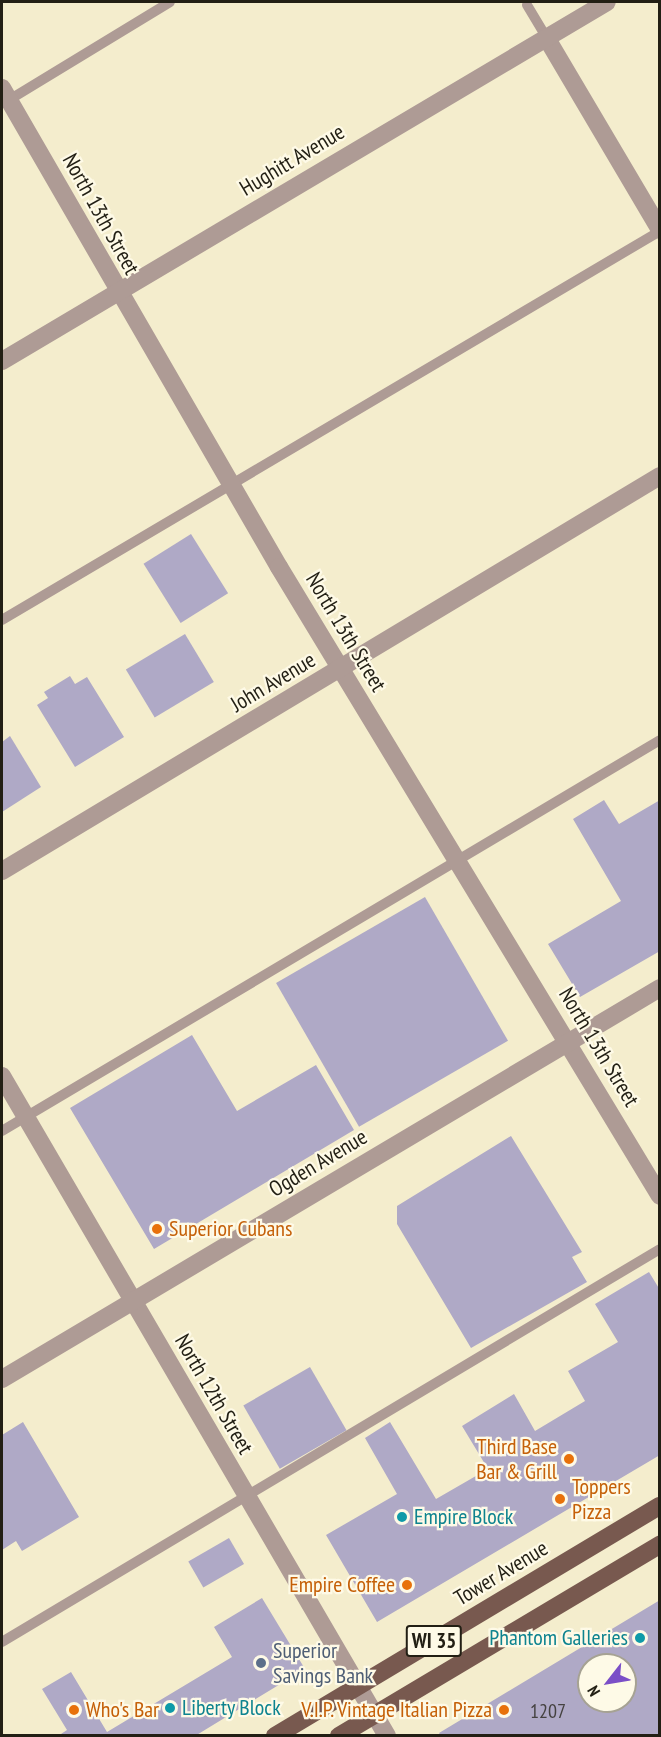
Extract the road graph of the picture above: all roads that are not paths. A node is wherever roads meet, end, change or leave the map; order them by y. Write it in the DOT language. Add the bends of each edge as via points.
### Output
graph roads {
  1 [pos="170,2"];
  2 [pos="607,2"];
  3 [pos="527,5"];
  4 [pos="546,37"];
  5 [pos="4,98"];
  6 [pos="660,230"];
  7 [pos="117,292"];
  8 [pos="2,361"];
  9 [pos="660,476"];
  10 [pos="229,481"];
  11 [pos="2,620"];
  12 [pos="340,669"];
  13 [pos="660,740"];
  14 [pos="456,861"];
  15 [pos="2,872"];
  16 [pos="660,988"];
  17 [pos="568,1043"];
  18 [pos="2,1076"];
  19 [pos="26,1117"];
  20 [pos="2,1131"];
  21 [pos="660,1196"];
  22 [pos="660,1249"];
  23 [pos="133,1301"];
  24 [pos="2,1379"];
  25 [pos="246,1496"];
  26 [pos="660,1506"];
  27 [pos="660,1545"];
  28 [pos="2,1642"];
  29 [pos="357,1686"];
  30 [pos="374,1714"];
  31 [pos="275,1736"];
  32 [pos="339,1736"];
  33 [pos="387,1736"];
  1 -- 5 [label="lane"];
  2 -- 4 [label="street, Hughitt Avenue"];
  3 -- 4 [label="lane"];
  4 -- 6 [label="street"];
  4 -- 7 [label="street, Hughitt Avenue"];
  5 -- 7 [label="street, North 13th Street"];
  6 -- 10 [label="lane"];
  7 -- 8 [label="street, Hughitt Avenue"];
  7 -- 10 [label="street, North 13th Street"];
  9 -- 12 [label="street, John Avenue"];
  10 -- 11 [label="lane"];
  10 -- 12 [label="street, North 13th Street"];
  12 -- 14 [label="street, North 13th Street"];
  12 -- 15 [label="street, John Avenue"];
  13 -- 14 [label="lane"];
  14 -- 17 [label="street, North 13th Street"];
  14 -- 19 [label="lane"];
  16 -- 17 [label="street, Ogden Avenue"];
  17 -- 21 [label="street, North 13th Street"];
  17 -- 23 [label="street, Ogden Avenue"];
  18 -- 19 [label="street, North 12th Street"];
  19 -- 20 [label="lane"];
  19 -- 23 [label="street, North 12th Street"];
  22 -- 25 [label="lane"];
  23 -- 24 [label="street, Ogden Avenue"];
  23 -- 25 [label="street, North 12th Street"];
  25 -- 28 [label="lane"];
  25 -- 29 [label="street, North 12th Street"];
  26 -- 29 [label="main road, Tower Avenue / WI 35"];
  27 -- 30 [label="main road, WI 35"];
  29 -- 30 [label="street, North 12th Street"];
  29 -- 31 [label="main road, Tower Avenue / WI 35"];
  30 -- 32 [label="main road, WI 35"];
  30 -- 33 [label="street, North 12th Street"];
}
